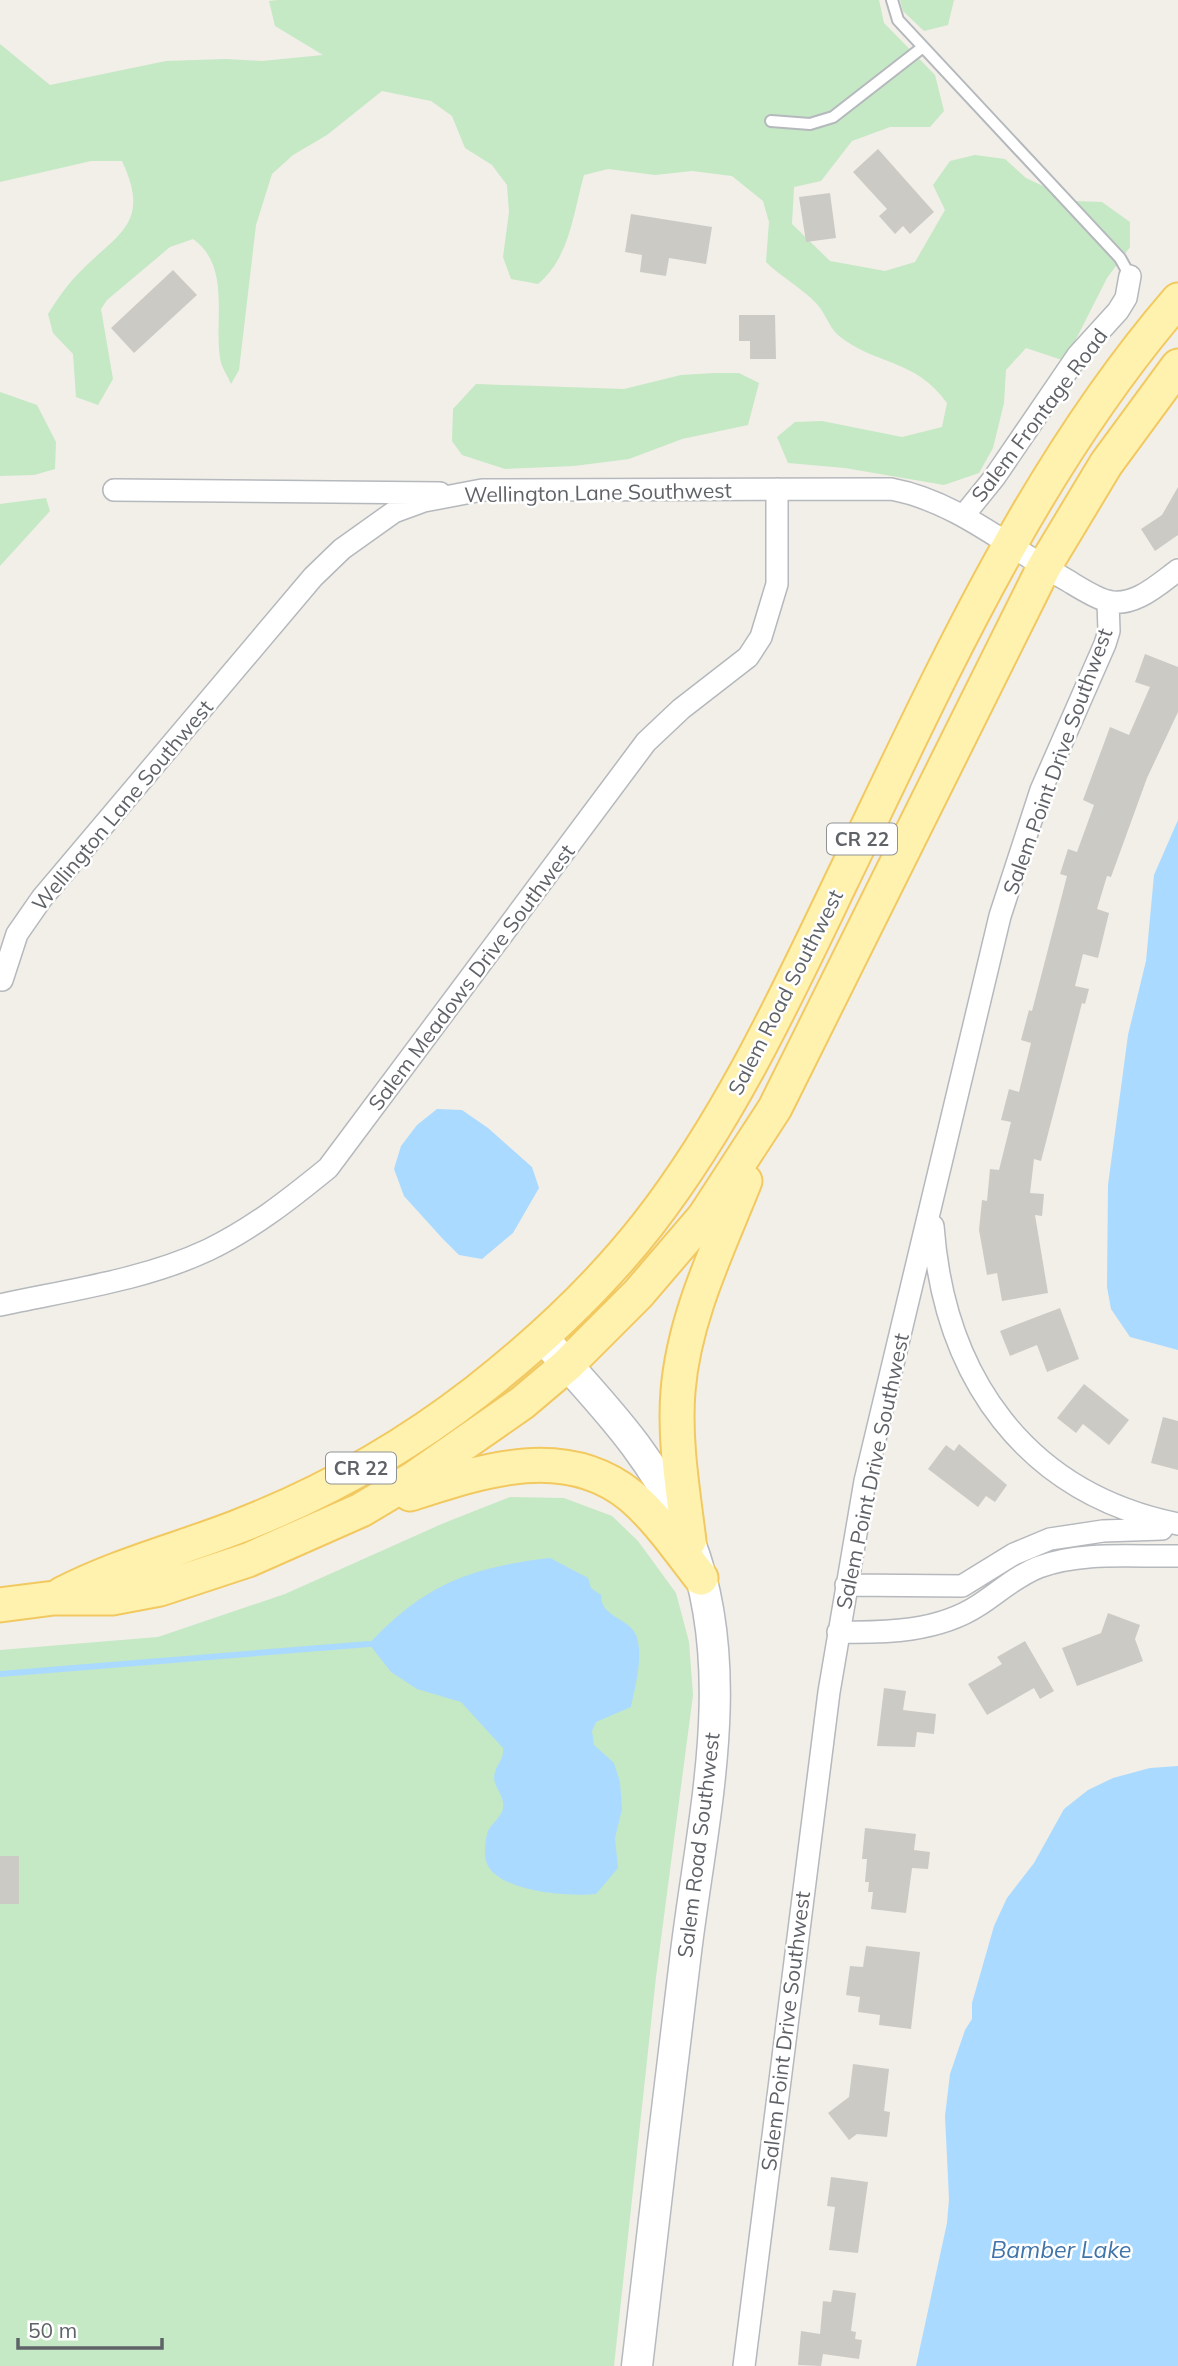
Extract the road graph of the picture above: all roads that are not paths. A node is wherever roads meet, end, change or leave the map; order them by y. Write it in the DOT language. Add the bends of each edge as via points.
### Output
graph roads {
  1 [pos="892,0"];
  2 [pos="923,47"];
  3 [pos="771,121"];
  4 [pos="1130,276"];
  5 [pos="1178,300"];
  6 [pos="1178,366"];
  7 [pos="777,489"];
  8 [pos="114,490"];
  9 [pos="453,494"];
  10 [pos="964,515"];
  11 [pos="1026,557"];
  12 [pos="1178,570"];
  13 [pos="1108,601"];
  14 [pos="2,980"];
  15 [pos="775,1108"];
  16 [pos="932,1210"];
  17 [pos="0,1305"];
  18 [pos="543,1338"];
  19 [pos="567,1365"];
  20 [pos="361,1510"];
  21 [pos="1178,1526"];
  22 [pos="689,1541"];
  23 [pos="1178,1556"];
  24 [pos="701,1578"];
  25 [pos="846,1585"];
  26 [pos="54,1598"];
  27 [pos="0,1605"];
  28 [pos="838,1632"];
  29 [pos="637,2366"];
  30 [pos="744,2366"];
  1 -- 2 [label="lane" via="898,20"];
  2 -- 3 [label="lane" via="833,117 810,124"];
  2 -- 4 [label="lane" via="1120,258"];
  4 -- 10 [label="street, Salem Frontage Road" via="1118,312 1079,355"];
  5 -- 11 [label="main road, Salem Road Southwest / CR 22" via="1068,447"];
  6 -- 11 [label="main road, Salem Road Southwest / CR 22" via="1106,464"];
  7 -- 9 [label="street, Wellington Lane Southwest" via="482,490"];
  7 -- 10 [label="street, Wellington Lane Southwest" via="891,489 923,496"];
  7 -- 17 [label="street, Salem Meadows Drive Southwest" via="777,584 765,625 748,657 646,742 328,1168 270,1214 207,1250 134,1276"];
  8 -- 9 [label="street" via="421,490"];
  9 -- 14 [label="street, Wellington Lane Southwest" via="394,512 342,549 313,577 42,898 17,934"];
  10 -- 11 [label="street, Wellington Lane Southwest"];
  11 -- 13 [label="street, Salem Point Drive Southwest"];
  11 -- 15 [label="main road, Salem Road Southwest / CR 22"];
  11 -- 18 [label="main road, Salem Road Southwest / CR 22" via="733,1096 648,1224"];
  12 -- 13 [label="street, Salem Point Drive Southwest" via="1146,594"];
  13 -- 16 [label="street, Salem Point Drive Southwest" via="1105,644 1041,790 1000,916"];
  15 -- 19 [label="main road, Salem Road Southwest / CR 22" via="728,1183 674,1254"];
  15 -- 22 [label="main road" via="700,1292 681,1361 677,1422"];
  16 -- 21 [label="street" via="938,1277 950,1326 989,1404 1032,1453 1078,1487 1127,1511"];
  16 -- 25 [label="street, Salem Point Drive Southwest" via="865,1481"];
  18 -- 19 [label="main road, Salem Road Southwest"];
  18 -- 26 [label="main road, CR 22" via="472,1396 362,1468 272,1513 130,1564"];
  19 -- 20 [label="main road, CR 22" via="489,1428"];
  19 -- 22 [label="main road, Salem Road Southwest" via="641,1450"];
  20 -- 24 [label="main road" via="486,1470 548,1465 588,1474 630,1495"];
  20 -- 26 [label="main road, CR 22" via="237,1564 160,1589 112,1598"];
  21 -- 25 [label="street" via="1050,1539 1014,1554 962,1586"];
  22 -- 24 [label="main road, Salem Road Southwest"];
  23 -- 28 [label="street" via="1090,1557 1055,1563 1019,1577 978,1606 942,1622 887,1632"];
  24 -- 29 [label="main road, Salem Road Southwest" via="714,1658 713,1723"];
  25 -- 28 [label="street, Salem Point Drive Southwest"];
  26 -- 27 [label="main road, CR 22"];
  28 -- 30 [label="street, Salem Point Drive Southwest"];
}
